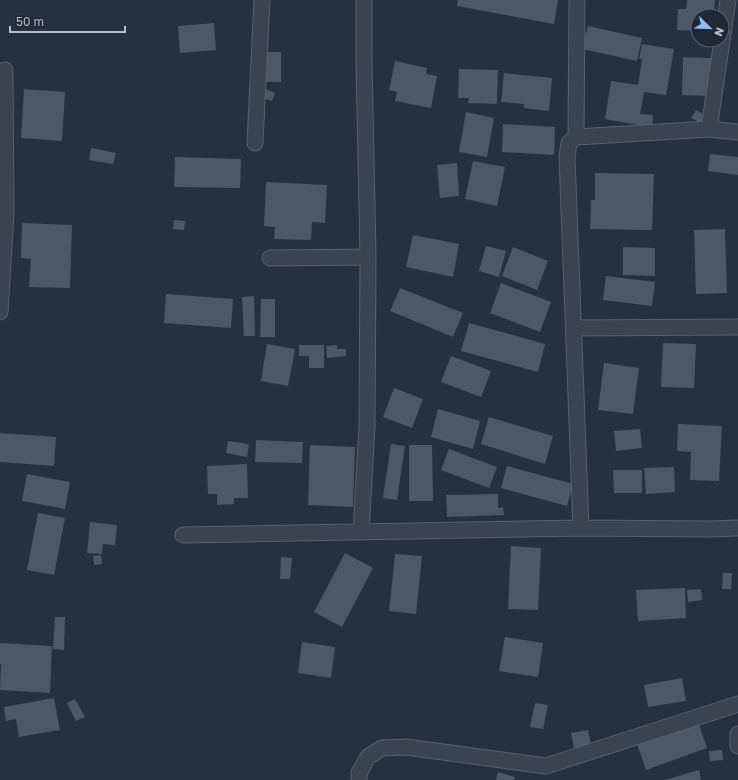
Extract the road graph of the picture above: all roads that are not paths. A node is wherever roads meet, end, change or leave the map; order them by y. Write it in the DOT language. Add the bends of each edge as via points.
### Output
graph roads {
  1 [pos="262,0"];
  2 [pos="364,0"];
  3 [pos="577,0"];
  4 [pos="728,0"];
  5 [pos="5,70"];
  6 [pos="709,129"];
  7 [pos="738,132"];
  8 [pos="576,137"];
  9 [pos="255,144"];
  10 [pos="368,257"];
  11 [pos="270,258"];
  12 [pos="0,312"];
  13 [pos="573,328"];
  14 [pos="738,328"];
  15 [pos="582,528"];
  16 [pos="738,528"];
  17 [pos="361,532"];
  18 [pos="183,536"];
  19 [pos="738,704"];
  20 [pos="738,735"];
  21 [pos="738,746"];
  22 [pos="546,773"];
  23 [pos="359,780"];
  1 -- 9 [label="street"];
  2 -- 10 [label="street"];
  3 -- 8 [label="street"];
  4 -- 6 [label="street"];
  5 -- 12 [label="street" via="6,213"];
  6 -- 7 [label="street"];
  6 -- 8 [label="street"];
  8 -- 13 [label="street" via="569,144 567,157"];
  10 -- 11 [label="street"];
  10 -- 17 [label="street" via="367,426"];
  13 -- 14 [label="street"];
  13 -- 15 [label="street"];
  15 -- 16 [label="street"];
  15 -- 17 [label="street"];
  17 -- 18 [label="street"];
  19 -- 22 [label="street"];
  20 -- 21 [label="street"];
  22 -- 23 [label="street" via="406,747 382,748 368,757"];
}
